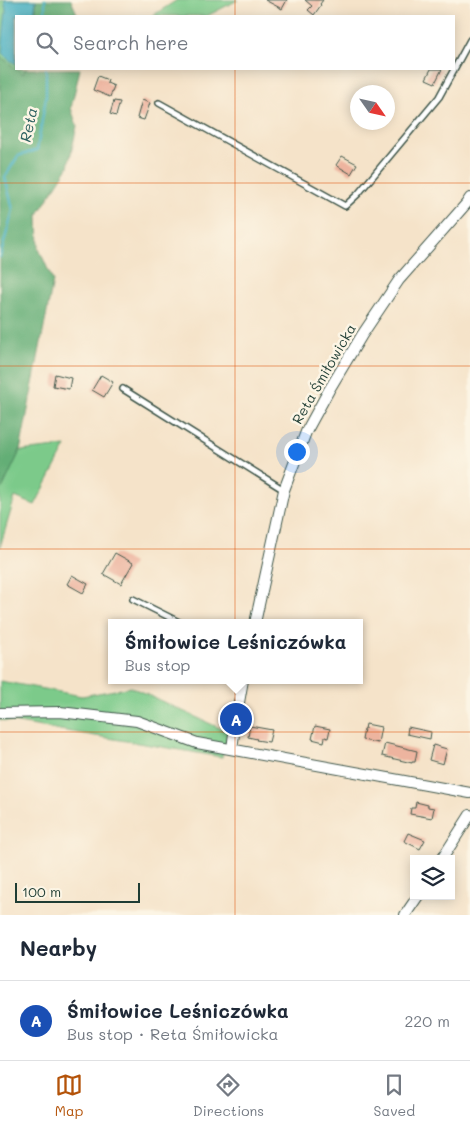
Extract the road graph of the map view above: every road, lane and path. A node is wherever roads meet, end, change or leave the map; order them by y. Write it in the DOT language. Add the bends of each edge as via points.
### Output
graph roads {
  1 [pos="470,40"];
  2 [pos="455,68"];
  3 [pos="454,70"];
  4 [pos="159,103"];
  5 [pos="469,203"];
  6 [pos="123,389"];
  7 [pos="284,490"];
  8 [pos="132,599"];
  9 [pos="173,619"];
  10 [pos="256,619"];
  11 [pos="242,684"];
  12 [pos="0,713"];
  13 [pos="232,749"];
  14 [pos="470,794"];
  15 [pos="470,815"];
  16 [pos="445,855"];
  17 [pos="415,900"];
  18 [pos="406,915"];
  1 -- 2 [label="lane"];
  3 -- 4 [label="lane" via="440,97 345,206"];
  5 -- 7 [label="street, Reta Śmiłowicka" via="399,280 362,335 306,432"];
  6 -- 7 [label="lane"];
  7 -- 10 [label="street, Reta Śmiłowicka"];
  8 -- 9 [label="lane"];
  11 -- 13 [label="street"];
  12 -- 13 [label="street" via="60,712 137,721 197,743"];
  13 -- 14 [label="street"];
  15 -- 16 [label="street"];
  17 -- 18 [label="street"];
}
